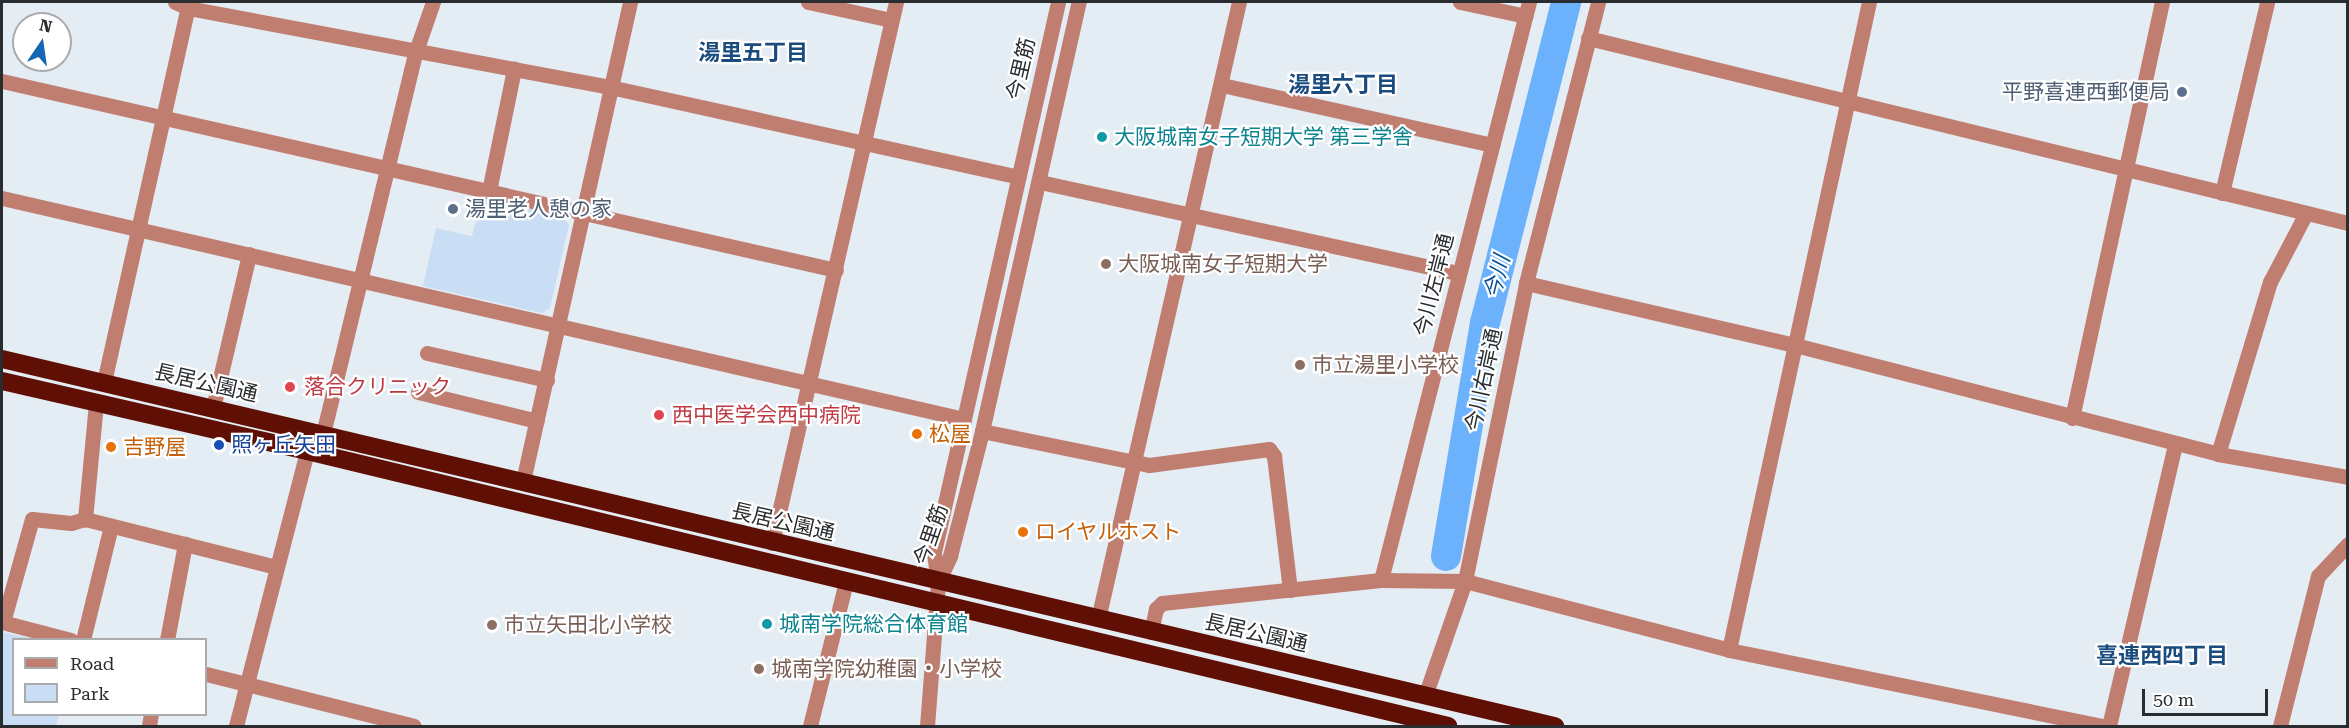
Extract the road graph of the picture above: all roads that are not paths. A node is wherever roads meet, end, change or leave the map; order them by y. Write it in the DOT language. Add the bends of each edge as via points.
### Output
graph roads {
  1 [pos="433,2"];
  2 [pos="630,2"];
  3 [pos="808,2"];
  4 [pos="896,2"];
  5 [pos="1058,2"];
  6 [pos="1079,2"];
  7 [pos="1239,2"];
  8 [pos="1460,2"];
  9 [pos="1598,2"];
  10 [pos="1869,2"];
  11 [pos="2162,2"];
  12 [pos="2267,2"];
  13 [pos="184,4"];
  14 [pos="1528,9"];
  15 [pos="891,20"];
  16 [pos="1588,38"];
  17 [pos="416,51"];
  18 [pos="514,69"];
  19 [pos="2,81"];
  20 [pos="1222,85"];
  21 [pos="610,87"];
  22 [pos="1849,101"];
  23 [pos="165,118"];
  24 [pos="866,141"];
  25 [pos="1492,145"];
  26 [pos="389,169"];
  27 [pos="2128,170"];
  28 [pos="1018,177"];
  29 [pos="1040,182"];
  30 [pos="489,191"];
  31 [pos="2222,193"];
  32 [pos="2,198"];
  33 [pos="583,212"];
  34 [pos="2306,213"];
  35 [pos="1193,216"];
  36 [pos="2348,223"];
  37 [pos="139,230"];
  38 [pos="249,254"];
  39 [pos="836,270"];
  40 [pos="1459,273"];
  41 [pos="363,279"];
  42 [pos="1526,283"];
  43 [pos="557,324"];
  44 [pos="1794,345"];
  45 [pos="427,353"];
  46 [pos="2,359"];
  47 [pos="547,380"];
  48 [pos="2,381"];
  49 [pos="104,382"];
  50 [pos="810,383"];
  51 [pos="418,392"];
  52 [pos="96,403"];
  53 [pos="213,408"];
  54 [pos="2072,418"];
  55 [pos="964,419"];
  56 [pos="537,421"];
  57 [pos="982,431"];
  58 [pos="323,434"];
  59 [pos="2175,444"];
  60 [pos="307,451"];
  61 [pos="2218,454"];
  62 [pos="1134,462"];
  63 [pos="2348,477"];
  64 [pos="523,482"];
  65 [pos="86,519"];
  66 [pos="111,526"];
  67 [pos="772,543"];
  68 [pos="185,544"];
  69 [pos="2348,544"];
  70 [pos="276,567"];
  71 [pos="1381,579"];
  72 [pos="1465,580"];
  73 [pos="846,582"];
  74 [pos="938,582"];
  75 [pos="1290,590"];
  76 [pos="936,604"];
  77 [pos="1098,619"];
  78 [pos="2,622"];
  79 [pos="1151,632"];
  80 [pos="67,638"];
  81 [pos="83,638"];
  82 [pos="167,638"];
  83 [pos="1730,650"];
  84 [pos="207,674"];
  85 [pos="247,685"];
  86 [pos="1425,696"];
  87 [pos="1420,723"];
  88 [pos="236,726"];
  89 [pos="414,726"];
  90 [pos="810,726"];
  91 [pos="927,726"];
  92 [pos="1448,726"];
  93 [pos="1555,726"];
  94 [pos="2102,726"];
  95 [pos="2109,726"];
  96 [pos="2280,726"];
  1 -- 17 [label="street"];
  2 -- 21 [label="street"];
  3 -- 15 [label="street"];
  4 -- 15 [label="street"];
  5 -- 28 [label="street, 今里筋"];
  6 -- 29 [label="street, 今里筋"];
  7 -- 20 [label="street"];
  8 -- 14 [label="street"];
  9 -- 16 [label="street, 今川右岸通"];
  10 -- 22 [label="street"];
  11 -- 27 [label="street"];
  12 -- 31 [label="street"];
  13 -- 17 [label="street"];
  13 -- 23 [label="street"];
  14 -- 25 [label="street, 今川左岸通"];
  15 -- 24 [label="street"];
  16 -- 22 [label="street"];
  16 -- 42 [label="street, 今川右岸通"];
  17 -- 18 [label="street"];
  17 -- 26 [label="street"];
  18 -- 21 [label="street"];
  18 -- 30 [label="street"];
  19 -- 23 [label="street"];
  20 -- 25 [label="street"];
  20 -- 35 [label="street"];
  21 -- 24 [label="street"];
  21 -- 33 [label="street"];
  22 -- 27 [label="street"];
  22 -- 44 [label="street"];
  23 -- 26 [label="street"];
  23 -- 37 [label="street"];
  24 -- 28 [label="street"];
  24 -- 39 [label="street"];
  25 -- 40 [label="street, 今川左岸通"];
  26 -- 30 [label="street"];
  26 -- 41 [label="street"];
  27 -- 31 [label="street"];
  27 -- 54 [label="street"];
  28 -- 55 [label="street, 今里筋"];
  29 -- 35 [label="street"];
  29 -- 57 [label="street, 今里筋"];
  30 -- 33 [label="street"];
  31 -- 34 [label="street"];
  32 -- 37 [label="street"];
  33 -- 39 [label="street"];
  33 -- 43 [label="street"];
  34 -- 36 [label="street"];
  34 -- 61 [label="street" via="2270,282"];
  35 -- 40 [label="street"];
  35 -- 62 [label="street"];
  37 -- 38 [label="street"];
  37 -- 49 [label="street"];
  38 -- 41 [label="street"];
  38 -- 53 [label="street"];
  39 -- 50 [label="street"];
  40 -- 71 [label="street, 今川左岸通"];
  41 -- 43 [label="street"];
  41 -- 58 [label="street"];
  42 -- 44 [label="street"];
  42 -- 72 [label="street, 今川右岸通"];
  43 -- 47 [label="street"];
  43 -- 50 [label="street"];
  44 -- 54 [label="street"];
  44 -- 83 [label="street"];
  45 -- 47 [label="street"];
  46 -- 49 [label="highway, 長居公園通"];
  47 -- 56 [label="street"];
  48 -- 52 [label="highway, 長居公園通"];
  49 -- 53 [label="highway, 長居公園通"];
  50 -- 55 [label="street"];
  50 -- 67 [label="street"];
  51 -- 56 [label="street"];
  52 -- 60 [label="highway, 長居公園通"];
  52 -- 65 [label="street"];
  53 -- 58 [label="highway, 長居公園通"];
  54 -- 59 [label="street"];
  55 -- 74 [label="street, 今里筋" via="934,552"];
  56 -- 64 [label="street"];
  57 -- 62 [label="street"];
  57 -- 74 [label="street, 今里筋" via="950,556"];
  58 -- 60 [label="street"];
  58 -- 64 [label="highway, 長居公園通"];
  59 -- 61 [label="street"];
  59 -- 95 [label="street"];
  60 -- 70 [label="street"];
  60 -- 73 [label="highway, 長居公園通"];
  61 -- 63 [label="street"];
  62 -- 75 [label="street" via="1149,465 1269,449 1274,456"];
  62 -- 77 [label="street"];
  64 -- 67 [label="highway, 長居公園通"];
  65 -- 66 [label="street"];
  65 -- 78 [label="street" via="71,523 32,519"];
  66 -- 68 [label="street"];
  66 -- 81 [label="street"];
  67 -- 74 [label="highway, 長居公園通"];
  68 -- 70 [label="street"];
  68 -- 82 [label="street"];
  69 -- 96 [label="street" via="2318,576"];
  70 -- 85 [label="street"];
  71 -- 72 [label="street"];
  71 -- 75 [label="street"];
  72 -- 83 [label="street"];
  72 -- 86 [label="street, 今川右岸通"];
  73 -- 76 [label="highway, 長居公園通"];
  73 -- 90 [label="street"];
  74 -- 76 [label="street"];
  74 -- 77 [label="highway, 長居公園通"];
  75 -- 79 [label="street" via="1162,603 1156,609"];
  76 -- 87 [label="highway, 長居公園通"];
  76 -- 91 [label="street"];
  77 -- 79 [label="highway, 長居公園通"];
  78 -- 80 [label="street"];
  79 -- 86 [label="highway, 長居公園通"];
  83 -- 94 [label="street"];
  84 -- 85 [label="street"];
  85 -- 88 [label="street"];
  85 -- 89 [label="street"];
  86 -- 93 [label="highway, 長居公園通"];
  87 -- 92 [label="highway, 長居公園通"];
}
